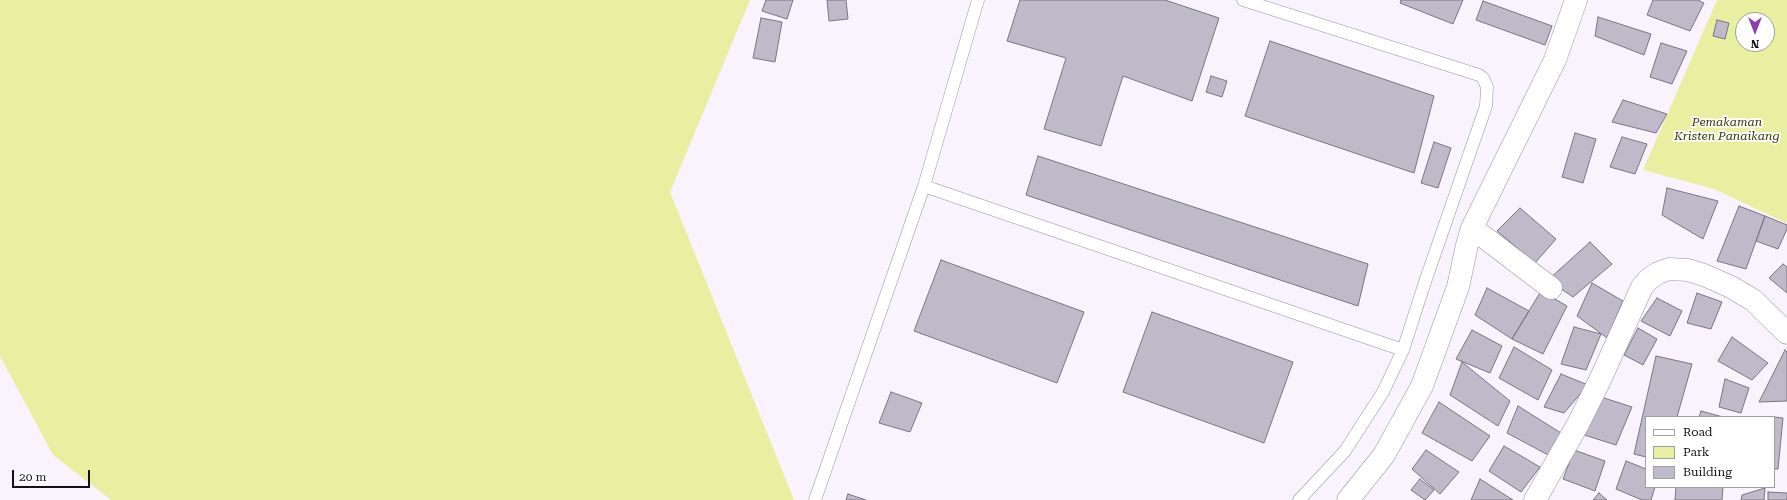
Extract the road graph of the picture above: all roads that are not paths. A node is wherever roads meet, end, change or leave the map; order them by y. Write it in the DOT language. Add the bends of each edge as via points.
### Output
graph roads {
  1 [pos="978,0"];
  2 [pos="1243,0"];
  3 [pos="1576,0"];
  4 [pos="924,186"];
  5 [pos="1472,228"];
  6 [pos="1551,288"];
  7 [pos="1787,333"];
  8 [pos="1403,350"];
  9 [pos="815,500"];
  10 [pos="1299,500"];
  11 [pos="1348,500"];
  12 [pos="1535,500"];
  1 -- 4 [label="lane"];
  2 -- 8 [label="lane" via="1483,78 1486,87 1486,106 1424,282"];
  3 -- 5 [label="street" via="1555,60"];
  4 -- 8 [label="lane"];
  4 -- 9 [label="lane"];
  5 -- 6 [label="street"];
  5 -- 11 [label="street" via="1458,287 1422,386 1384,456"];
  7 -- 12 [label="street" via="1752,300 1731,287 1688,270 1670,269 1658,273 1642,287 1594,393"];
  8 -- 10 [label="lane" via="1383,392 1345,451"];
}
